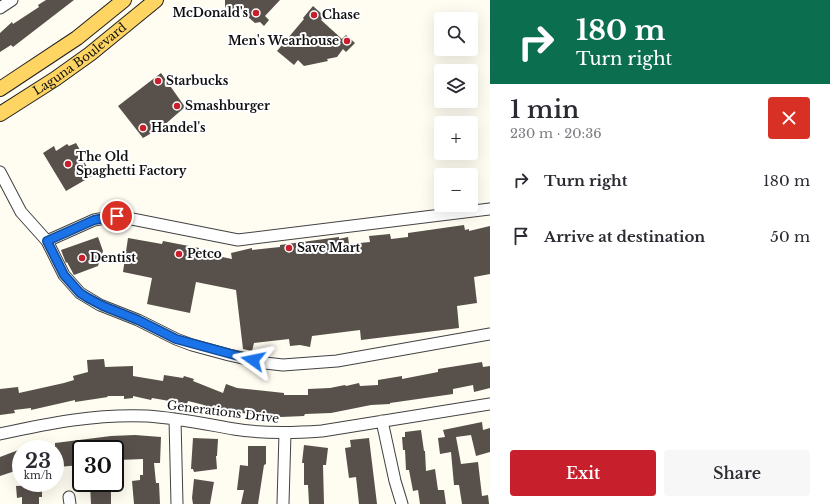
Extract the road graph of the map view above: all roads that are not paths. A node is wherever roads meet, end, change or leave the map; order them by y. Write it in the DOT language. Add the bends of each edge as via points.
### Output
graph roads {
  1 [pos="12,0"];
  2 [pos="124,0"];
  3 [pos="153,1"];
  4 [pos="0,8"];
  5 [pos="0,89"];
  6 [pos="0,114"];
  7 [pos="0,172"];
  8 [pos="490,209"];
  9 [pos="47,241"];
  10 [pos="490,334"];
  11 [pos="490,404"];
  12 [pos="175,419"];
  13 [pos="382,421"];
  14 [pos="285,433"];
  15 [pos="0,434"];
  16 [pos="283,503"];
  17 [pos="176,504"];
  18 [pos="402,504"];
  1 -- 4 [label="street"];
  2 -- 5 [label="main road, Laguna Boulevard" via="77,38"];
  3 -- 6 [label="main road, Laguna Boulevard" via="60,76"];
  7 -- 9 [label="street" via="20,212"];
  8 -- 9 [label="street" via="238,240 117,216 94,220"];
  9 -- 10 [label="street" via="64,275 80,293 92,300 176,339 258,362 283,365 337,361"];
  11 -- 13 [label="street, Generations Drive"];
  12 -- 14 [label="street, Generations Drive" via="235,429"];
  12 -- 15 [label="street, Generations Drive" via="89,417 60,420"];
  12 -- 17 [label="street"];
  13 -- 14 [label="street, Generations Drive" via="322,431"];
  13 -- 18 [label="street"];
  14 -- 16 [label="street"];
}
